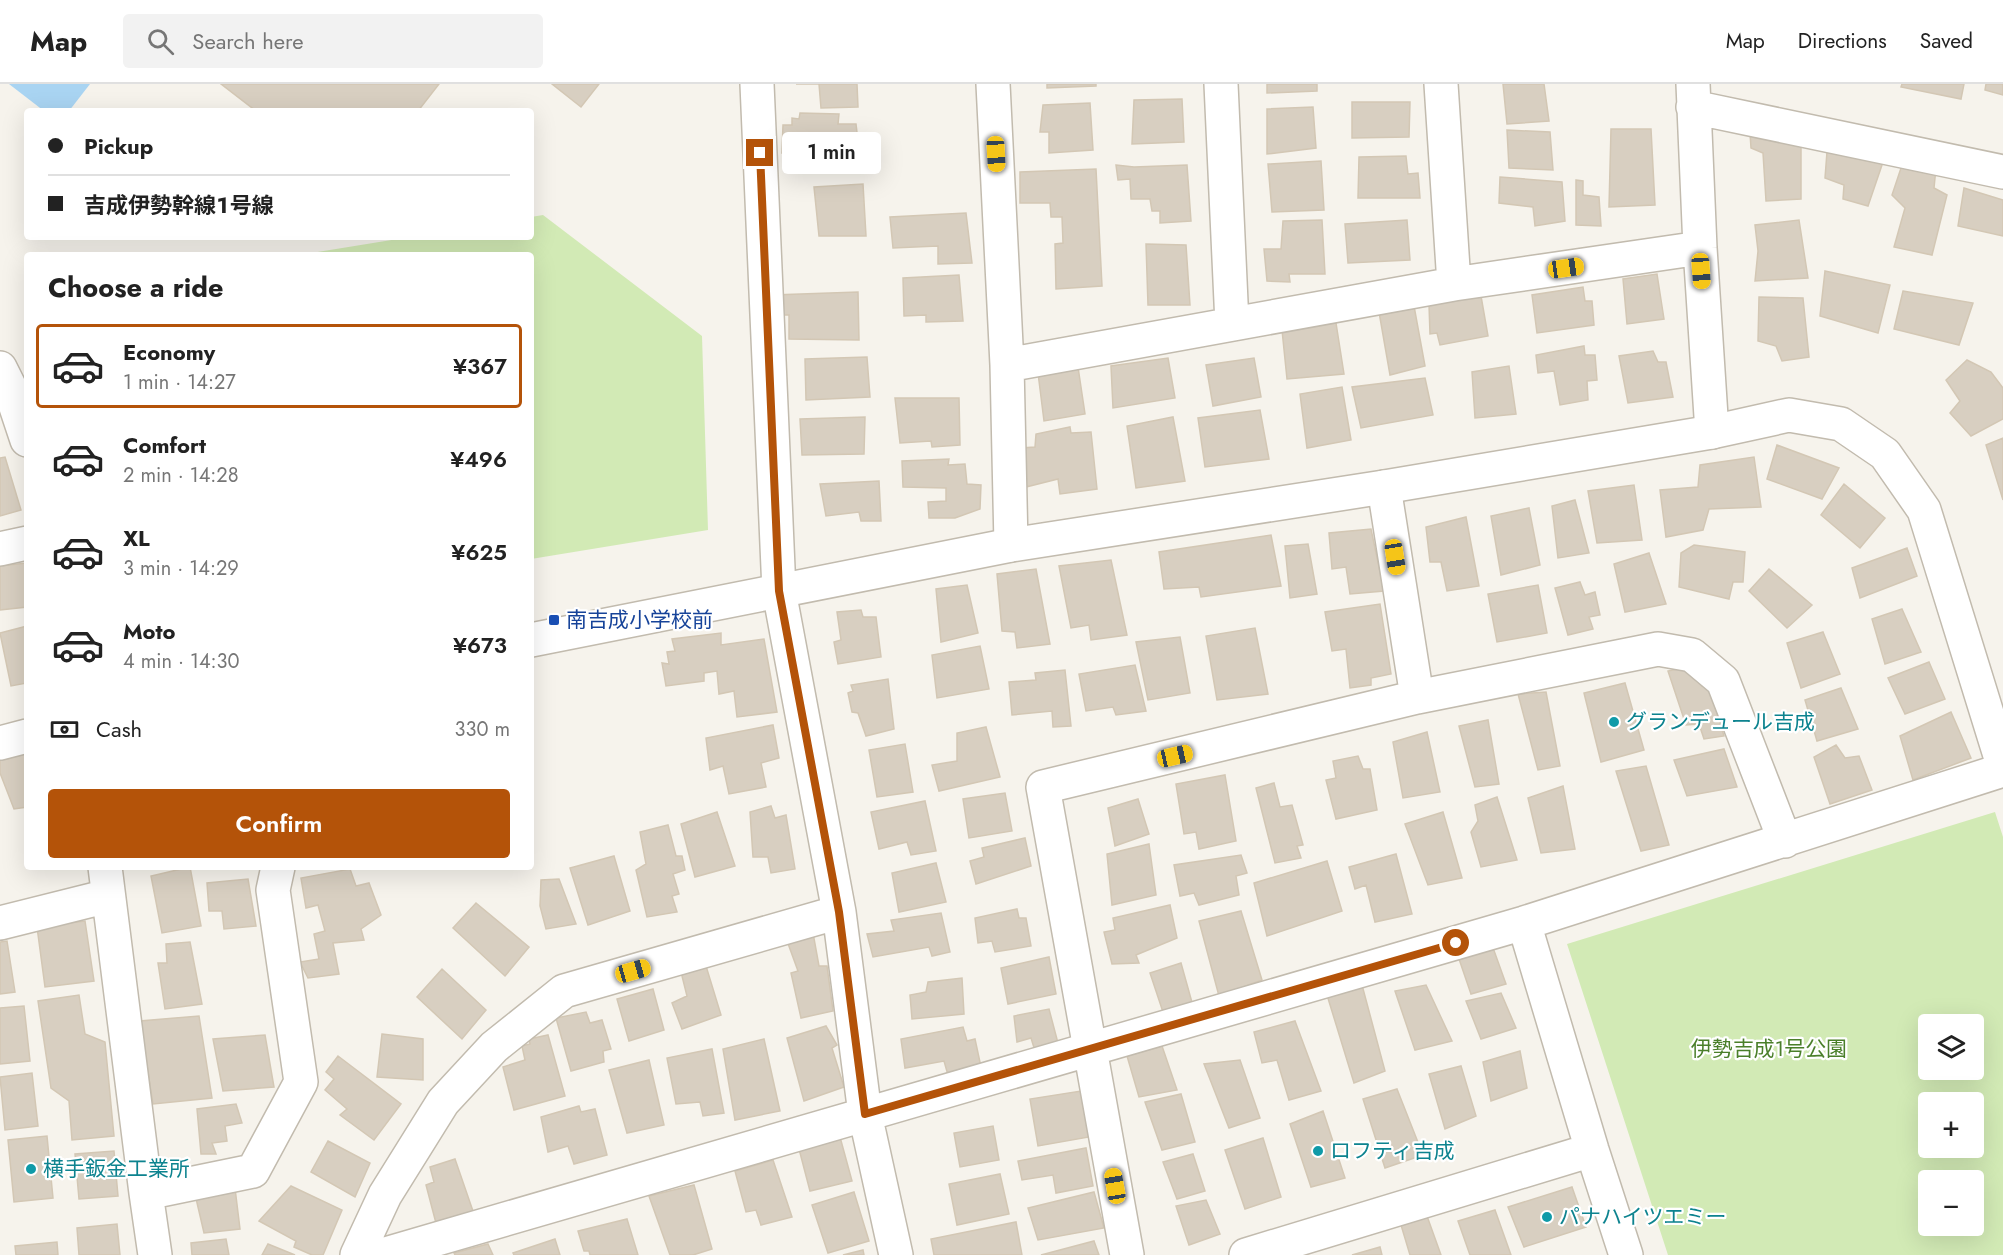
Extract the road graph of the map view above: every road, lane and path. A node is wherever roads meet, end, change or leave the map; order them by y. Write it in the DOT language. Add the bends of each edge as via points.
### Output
graph roads {
  1 [pos="757,84"];
  2 [pos="993,84"];
  3 [pos="1221,84"];
  4 [pos="1441,84"];
  5 [pos="1693,96"];
  6 [pos="2003,172"];
  7 [pos="1700,248"];
  8 [pos="1454,284"];
  9 [pos="1232,324"];
  10 [pos="1007,364"];
  11 [pos="0,368"];
  12 [pos="24,431"];
  13 [pos="1712,432"];
  14 [pos="1384,487"];
  15 [pos="24,544"];
  16 [pos="1011,545"];
  17 [pos="0,549"];
  18 [pos="779,591"];
  19 [pos="534,639"];
  20 [pos="1417,698"];
  21 [pos="24,737"];
  22 [pos="0,743"];
  23 [pos="2003,765"];
  24 [pos="2003,770"];
  25 [pos="1785,841"];
  26 [pos="277,870"];
  27 [pos="106,882"];
  28 [pos="839,912"];
  29 [pos="0,923"];
  30 [pos="1524,923"];
  31 [pos="1090,1048"];
  32 [pos="865,1114"];
  33 [pos="1592,1150"];
  34 [pos="146,1193"];
  35 [pos="155,1255"];
  36 [pos="357,1255"];
  37 [pos="382,1255"];
  38 [pos="896,1255"];
  39 [pos="1127,1255"];
  40 [pos="1246,1255"];
  41 [pos="1626,1255"];
  1 -- 18 [label="street"];
  2 -- 10 [label="street"];
  3 -- 9 [label="street"];
  4 -- 8 [label="street"];
  5 -- 6 [label="street"];
  5 -- 7 [label="street"];
  7 -- 8 [label="street"];
  7 -- 13 [label="street"];
  8 -- 9 [label="street"];
  9 -- 10 [label="street"];
  10 -- 16 [label="street"];
  11 -- 12 [label="street"];
  13 -- 14 [label="street"];
  13 -- 23 [label="street" via="1789,415 1841,424 1884,454 1924,510"];
  14 -- 16 [label="street"];
  14 -- 20 [label="street"];
  15 -- 17 [label="street"];
  16 -- 18 [label="street"];
  18 -- 19 [label="street"];
  18 -- 28 [label="street"];
  20 -- 25 [label="street" via="1658,649 1692,655 1724,681"];
  20 -- 31 [label="street" via="1042,787"];
  21 -- 22 [label="street"];
  24 -- 25 [label="street"];
  25 -- 30 [label="street"];
  26 -- 34 [label="street" via="273,890 301,1082 253,1171"];
  27 -- 29 [label="street"];
  27 -- 34 [label="street"];
  28 -- 32 [label="street"];
  28 -- 36 [label="street" via="564,991 494,1047 443,1102 385,1195"];
  30 -- 31 [label="street"];
  30 -- 33 [label="street"];
  31 -- 32 [label="street"];
  31 -- 39 [label="street"];
  32 -- 37 [label="street"];
  32 -- 38 [label="street"];
  33 -- 40 [label="street"];
  33 -- 41 [label="street"];
  34 -- 35 [label="street"];
}
